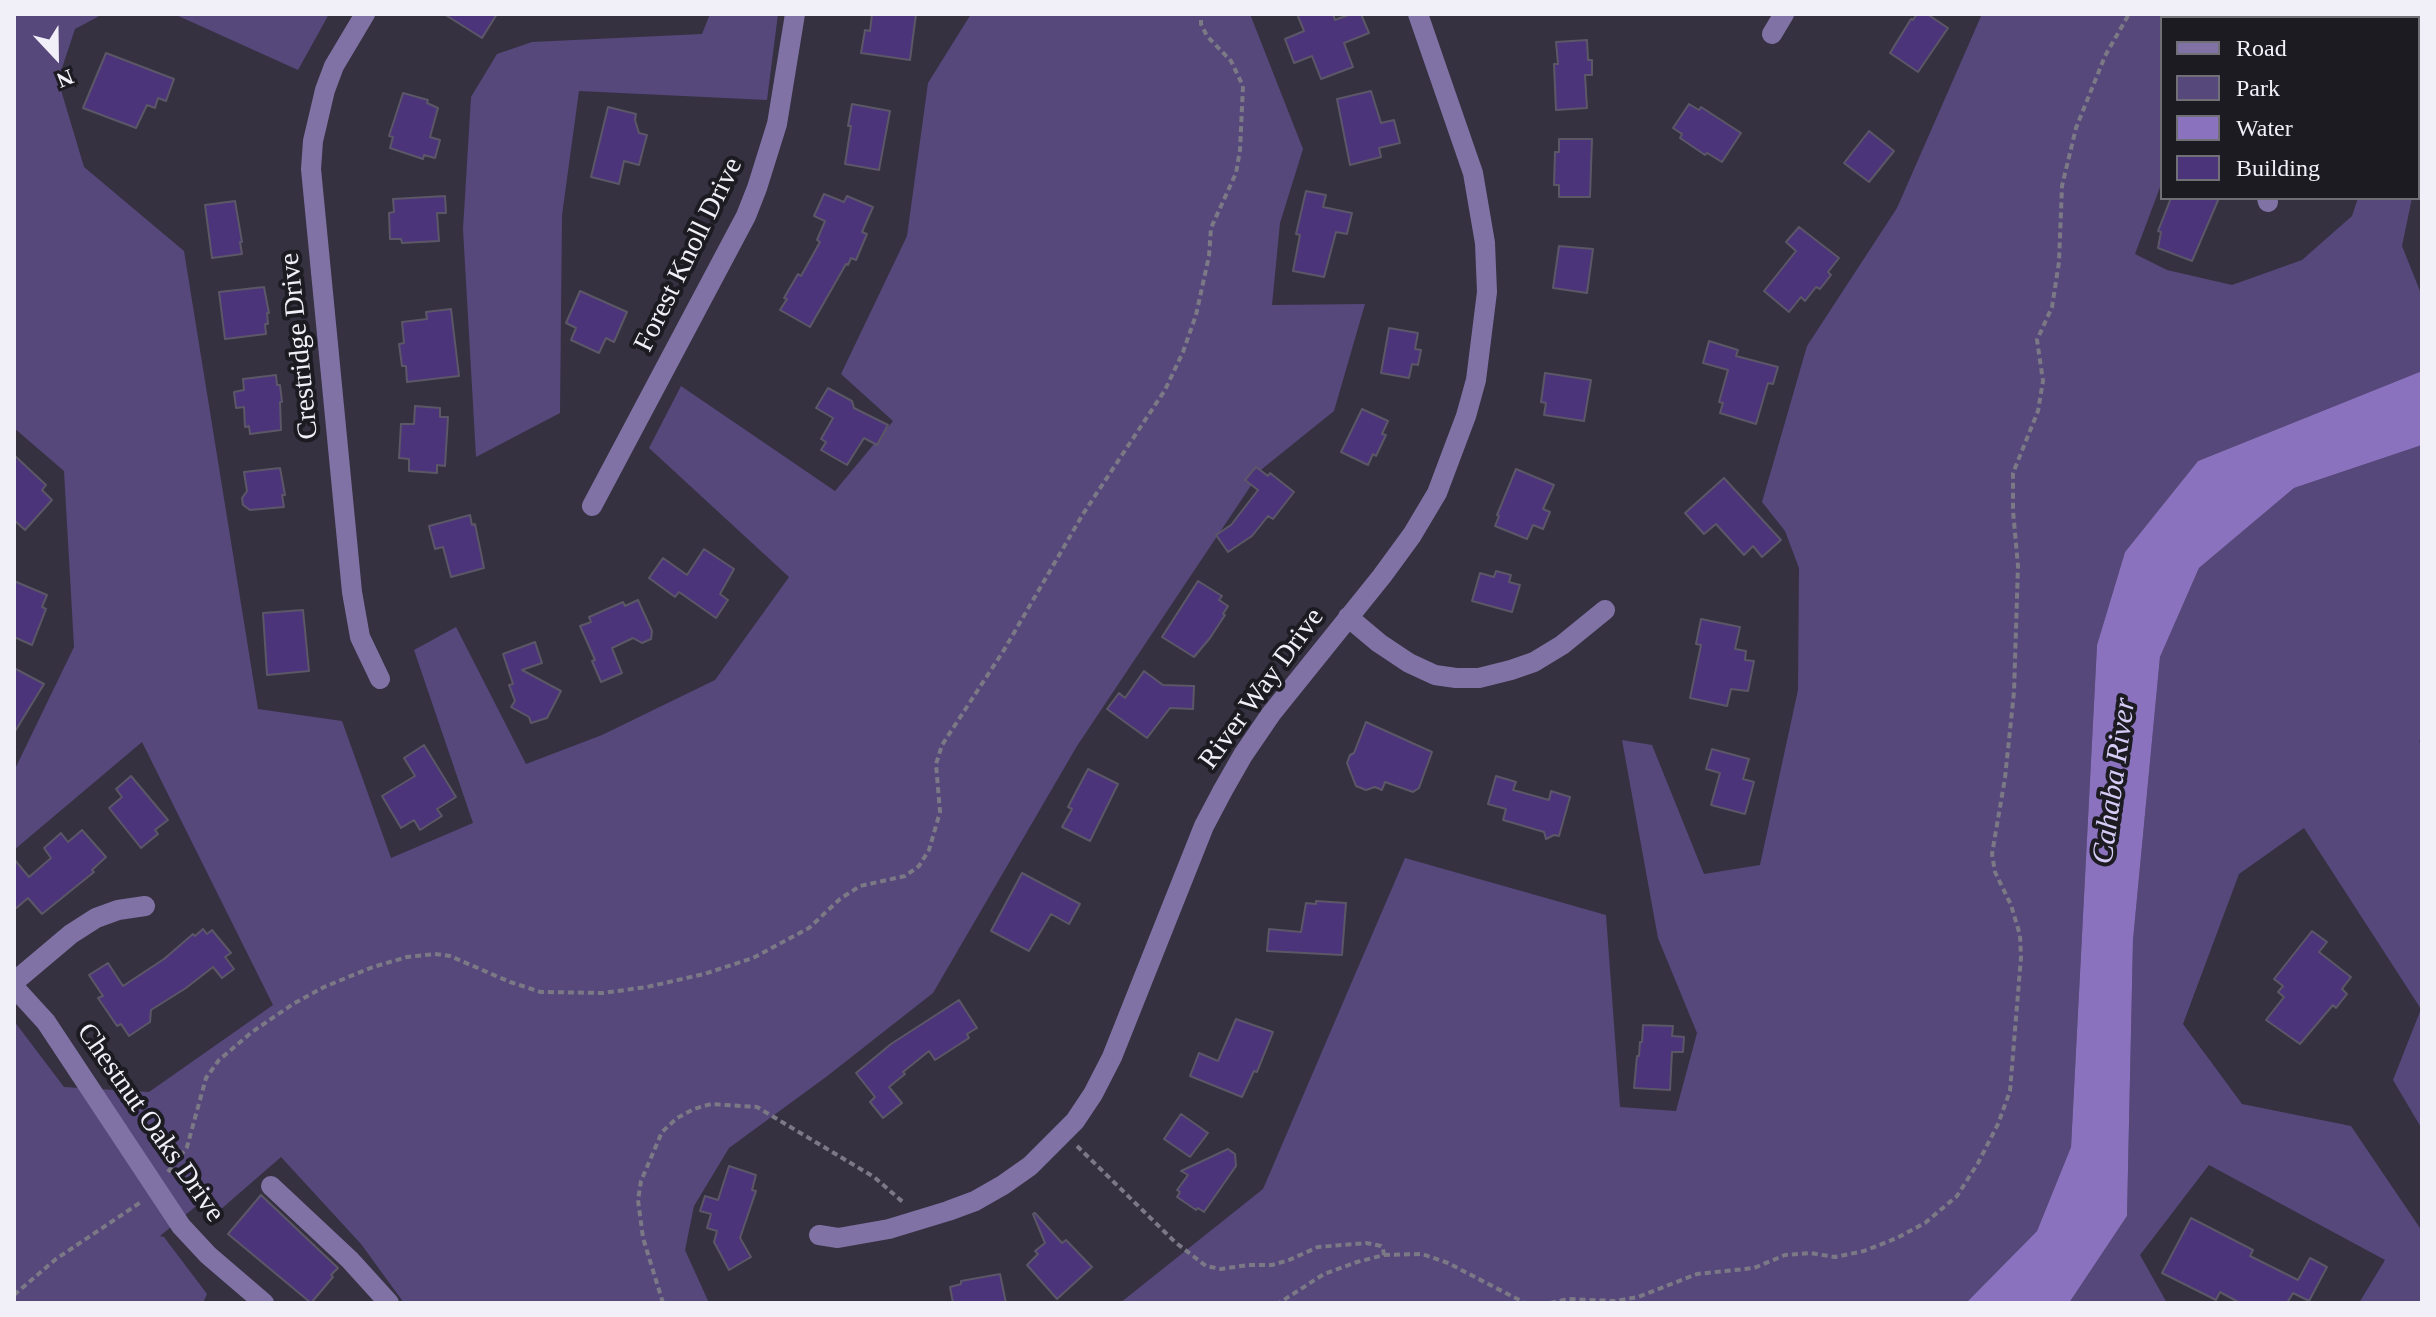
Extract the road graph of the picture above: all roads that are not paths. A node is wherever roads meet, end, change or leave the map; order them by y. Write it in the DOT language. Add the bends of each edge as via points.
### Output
graph roads {
  1 [pos="365,14"];
  2 [pos="795,14"];
  3 [pos="1418,14"];
  4 [pos="1784,14"];
  5 [pos="1772,34"];
  6 [pos="592,506"];
  7 [pos="1605,610"];
  8 [pos="1348,617"];
  9 [pos="380,679"];
  10 [pos="145,906"];
  11 [pos="14,984"];
  12 [pos="271,1186"];
  13 [pos="819,1235"];
  14 [pos="239,1295"];
  15 [pos="264,1303"];
  16 [pos="389,1303"];
  1 -- 9 [label="street, Crestridge Drive" via="325,90 311,169 352,592 360,637"];
  2 -- 6 [label="street, Forest Knoll Drive" via="777,124 746,216"];
  3 -- 8 [label="street, River Way Drive" via="1476,185 1485,243 1485,325 1466,416 1437,493 1412,535"];
  4 -- 5 [label="street"];
  7 -- 8 [label="street" via="1534,662 1467,678 1435,675 1409,663"];
  8 -- 13 [label="street, River Way Drive" via="1271,714 1223,790 1199,837 1108,1065 1064,1133 1030,1166 975,1201 889,1229 838,1238"];
  10 -- 11 [label="street" via="96,918"];
  11 -- 14 [label="street, Chestnut Oaks Drive" via="46,1022 181,1226"];
  12 -- 16 [label="street"];
  14 -- 15 [label="street, Chestnut Oaks Drive"];
}
